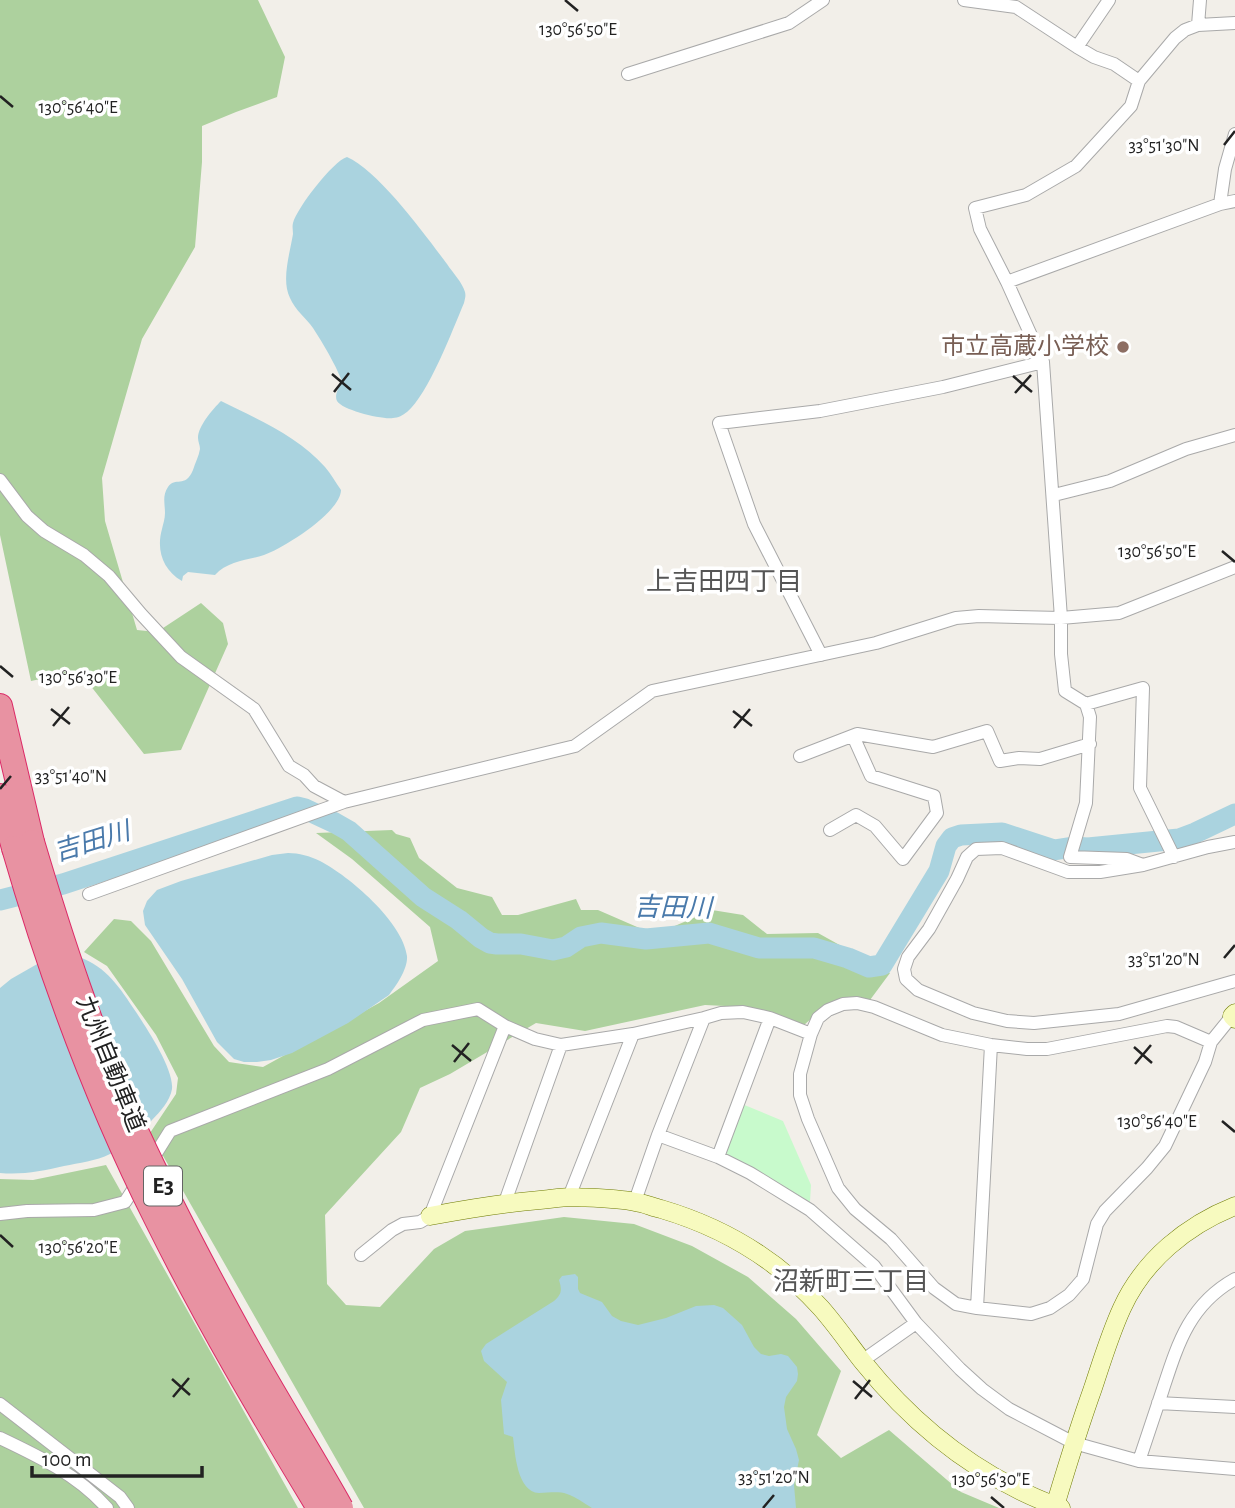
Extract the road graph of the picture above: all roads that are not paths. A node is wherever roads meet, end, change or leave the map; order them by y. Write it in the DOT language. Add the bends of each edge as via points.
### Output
graph roads {
  1 [pos="823,0"];
  2 [pos="964,0"];
  3 [pos="1110,0"];
  4 [pos="1200,0"];
  5 [pos="1019,4"];
  6 [pos="1235,23"];
  7 [pos="1198,25"];
  8 [pos="1077,47"];
  9 [pos="628,74"];
  10 [pos="1139,81"];
  11 [pos="1235,134"];
  12 [pos="1235,201"];
  13 [pos="1220,204"];
  14 [pos="1007,282"];
  15 [pos="1043,362"];
  16 [pos="1235,435"];
  17 [pos="0,480"];
  18 [pos="1054,495"];
  19 [pos="1235,567"];
  20 [pos="1061,618"];
  21 [pos="821,655"];
  22 [pos="1086,704"];
  23 [pos="0,706"];
  24 [pos="853,736"];
  25 [pos="1090,744"];
  26 [pos="800,756"];
  27 [pos="0,796"];
  28 [pos="344,803"];
  29 [pos="830,830"];
  30 [pos="1235,842"];
  31 [pos="23,845"];
  32 [pos="1174,857"];
  33 [pos="1143,865"];
  34 [pos="89,894"];
  35 [pos="1235,981"];
  36 [pos="1234,1016"];
  37 [pos="704,1018"];
  38 [pos="770,1018"];
  39 [pos="505,1026"];
  40 [pos="634,1034"];
  41 [pos="811,1034"];
  42 [pos="1211,1042"];
  43 [pos="561,1045"];
  44 [pos="991,1045"];
  45 [pos="658,1135"];
  46 [pos="718,1157"];
  47 [pos="569,1197"];
  48 [pos="635,1201"];
  49 [pos="505,1202"];
  50 [pos="1235,1206"];
  51 [pos="0,1214"];
  52 [pos="430,1216"];
  53 [pos="361,1255"];
  54 [pos="1235,1279"];
  55 [pos="977,1308"];
  56 [pos="916,1323"];
  57 [pos="862,1361"];
  58 [pos="1158,1403"];
  59 [pos="0,1404"];
  60 [pos="1235,1407"];
  61 [pos="0,1438"];
  62 [pos="1074,1443"];
  63 [pos="1139,1461"];
  64 [pos="1235,1469"];
  65 [pos="1058,1507"];
  66 [pos="107,1508"];
  67 [pos="128,1508"];
  68 [pos="319,1508"];
  69 [pos="341,1508"];
  1 -- 9 [label="street" via="789,23"];
  2 -- 5 [label="street"];
  3 -- 8 [label="street"];
  4 -- 7 [label="street"];
  5 -- 8 [label="street"];
  6 -- 7 [label="street"];
  7 -- 10 [label="street" via="1175,38"];
  8 -- 10 [label="street"];
  10 -- 14 [label="street" via="1131,106 1076,166 1026,195 975,208 980,229"];
  11 -- 13 [label="street"];
  12 -- 13 [label="street"];
  13 -- 14 [label="street"];
  14 -- 15 [label="street"];
  15 -- 18 [label="street"];
  15 -- 21 [label="street" via="820,411 719,423 754,524"];
  16 -- 18 [label="street" via="1186,449 1110,481"];
  17 -- 28 [label="street" via="44,531 109,576 181,657 254,709 289,766"];
  18 -- 20 [label="street"];
  19 -- 20 [label="street" via="1119,613"];
  20 -- 21 [label="street" via="956,618"];
  20 -- 22 [label="street" via="1065,691"];
  21 -- 28 [label="street" via="652,691 575,746"];
  22 -- 25 [label="street"];
  22 -- 32 [label="street" via="1143,688 1140,788"];
  23 -- 31 [label="highway, 九州自動車道 / E3"];
  24 -- 25 [label="street" via="933,747 987,731 1000,761 1040,759"];
  24 -- 26 [label="street"];
  24 -- 29 [label="street" via="871,776 934,796 937,813 903,859 875,826 856,815"];
  25 -- 33 [label="street" via="1086,803 1070,857 1127,859"];
  27 -- 31 [label="highway, 九州自動車道 / E3"];
  28 -- 34 [label="street"];
  30 -- 32 [label="street"];
  31 -- 68 [label="highway, 九州自動車道 / E3, bridge" via="36,922 69,1018 151,1208 224,1346"];
  31 -- 69 [label="highway, 九州自動車道 / E3, bridge" via="135,1129 241,1335"];
  32 -- 33 [label="street"];
  33 -- 35 [label="street" via="1068,872 1002,848 976,849 967,856 929,929 908,957 906,979 918,990 973,1013 1034,1023 1119,1014"];
  36 -- 42 [label="street"];
  37 -- 38 [label="street" via="743,1012"];
  37 -- 40 [label="street"];
  37 -- 45 [label="street"];
  38 -- 41 [label="street"];
  38 -- 46 [label="street"];
  39 -- 43 [label="street"];
  39 -- 51 [label="street" via="478,1009 423,1020 328,1069 170,1131 125,1202 94,1210"];
  39 -- 52 [label="street"];
  40 -- 43 [label="street"];
  40 -- 47 [label="street"];
  41 -- 44 [label="street" via="818,1018 828,1010 857,1003 942,1035"];
  41 -- 55 [label="street" via="800,1074 800,1095 838,1188 934,1288 956,1304"];
  42 -- 44 [label="street" via="1167,1026 1047,1049"];
  42 -- 55 [label="street" via="1166,1146 1105,1211 1097,1224 1083,1279 1069,1295 1031,1314"];
  43 -- 49 [label="street"];
  44 -- 55 [label="street"];
  45 -- 46 [label="street"];
  45 -- 48 [label="street"];
  46 -- 56 [label="street" via="810,1210 874,1266"];
  47 -- 48 [label="street"];
  47 -- 49 [label="street"];
  48 -- 57 [label="street" via="715,1229 763,1256 821,1307"];
  49 -- 52 [label="street"];
  50 -- 62 [label="street" via="1174,1241 1138,1280 1111,1334"];
  52 -- 53 [label="street" via="391,1230"];
  54 -- 58 [label="street" via="1207,1300 1183,1332"];
  56 -- 57 [label="street"];
  56 -- 62 [label="street" via="982,1389 1009,1409"];
  57 -- 65 [label="street" via="911,1416 952,1451 1016,1490"];
  58 -- 60 [label="street"];
  58 -- 63 [label="street"];
  59 -- 67 [label="street"];
  61 -- 66 [label="street" via="49,1462"];
  62 -- 63 [label="street"];
  62 -- 65 [label="street"];
  63 -- 64 [label="street"];
}
